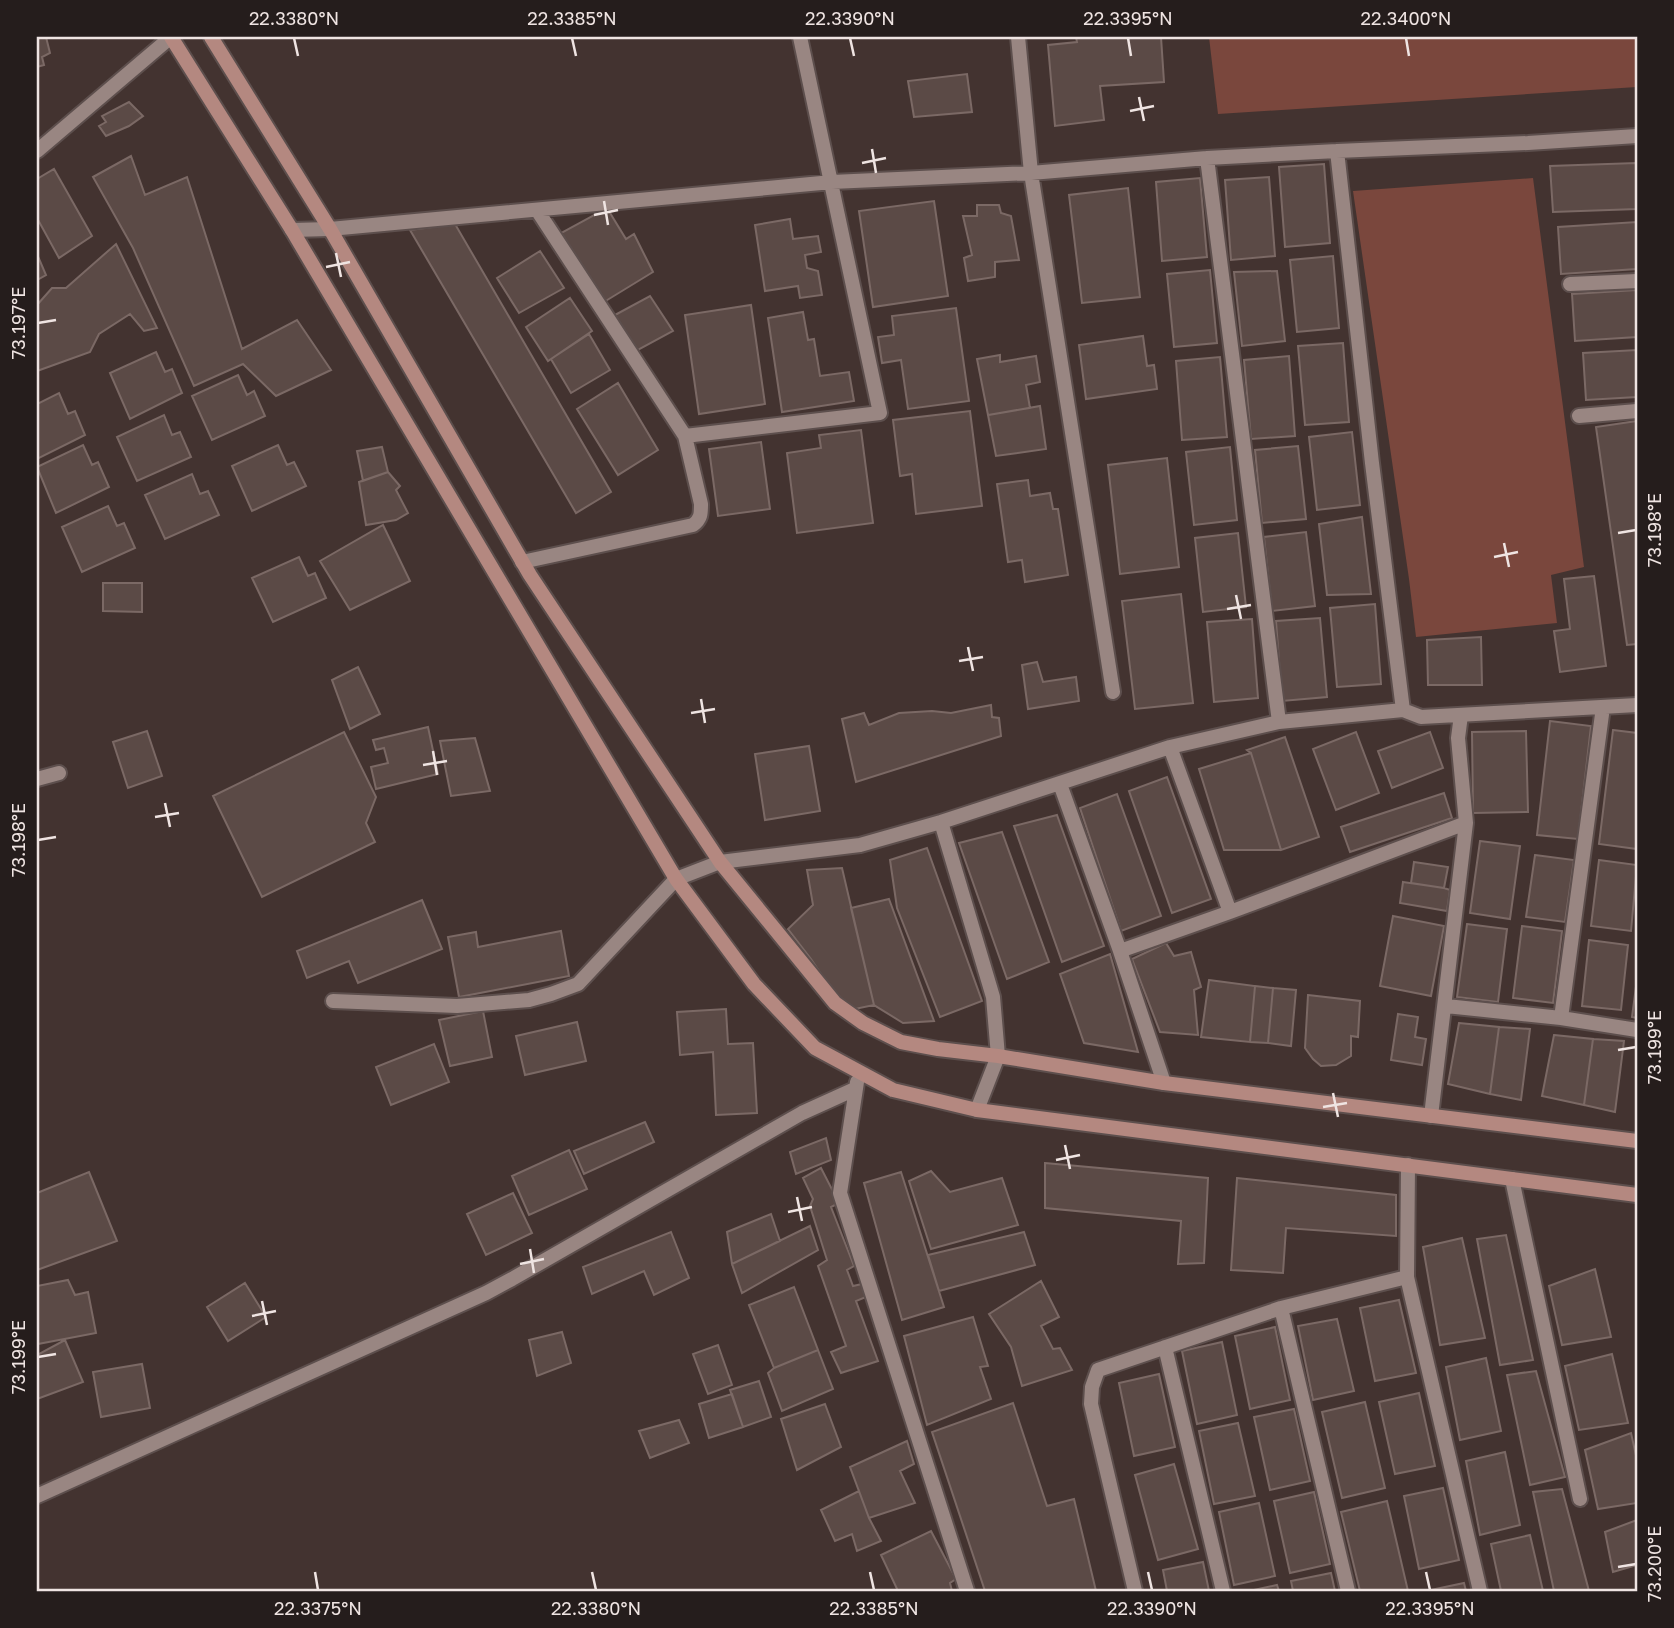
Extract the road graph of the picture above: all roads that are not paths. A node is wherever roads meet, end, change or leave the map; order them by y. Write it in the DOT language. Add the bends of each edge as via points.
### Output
graph roads {
  1 [pos="171,37"];
  2 [pos="211,37"];
  3 [pos="800,37"];
  4 [pos="1018,37"];
  5 [pos="1637,136"];
  6 [pos="37,151"];
  7 [pos="1337,151"];
  8 [pos="1207,159"];
  9 [pos="1031,173"];
  10 [pos="832,182"];
  11 [pos="537,210"];
  12 [pos="330,229"];
  13 [pos="292,230"];
  14 [pos="1637,281"];
  15 [pos="1570,284"];
  16 [pos="1637,411"];
  17 [pos="1579,416"];
  18 [pos="685,436"];
  19 [pos="522,562"];
  20 [pos="1113,692"];
  21 [pos="1637,705"];
  22 [pos="1603,707"];
  23 [pos="1403,710"];
  24 [pos="1461,715"];
  25 [pos="1279,722"];
  26 [pos="1170,747"];
  27 [pos="59,773"];
  28 [pos="37,779"];
  29 [pos="1060,784"];
  30 [pos="941,822"];
  31 [pos="1466,823"];
  32 [pos="720,862"];
  33 [pos="676,879"];
  34 [pos="1230,912"];
  35 [pos="1120,951"];
  36 [pos="333,1001"];
  37 [pos="1446,1006"];
  38 [pos="1562,1018"];
  39 [pos="1637,1030"];
  40 [pos="998,1056"];
  41 [pos="860,1072"];
  42 [pos="1164,1083"];
  43 [pos="855,1089"];
  44 [pos="977,1110"];
  45 [pos="1432,1116"];
  46 [pos="1637,1141"];
  47 [pos="1408,1165"];
  48 [pos="1512,1179"];
  49 [pos="1637,1195"];
  50 [pos="1407,1278"];
  51 [pos="1281,1308"];
  52 [pos="1165,1347"];
  53 [pos="37,1496"];
  54 [pos="1580,1499"];
  55 [pos="967,1591"];
  56 [pos="1135,1591"];
  57 [pos="1223,1591"];
  58 [pos="1348,1591"];
  59 [pos="1479,1591"];
  1 -- 6 [label="street"];
  1 -- 13 [label="street"];
  2 -- 12 [label="street"];
  3 -- 10 [label="street"];
  4 -- 9 [label="street"];
  5 -- 7 [label="street"];
  7 -- 8 [label="street"];
  7 -- 23 [label="street"];
  8 -- 9 [label="street"];
  8 -- 25 [label="street"];
  9 -- 10 [label="street"];
  9 -- 20 [label="street"];
  10 -- 11 [label="street"];
  10 -- 18 [label="street" via="880,413"];
  11 -- 12 [label="street"];
  11 -- 18 [label="street"];
  12 -- 13 [label="street"];
  12 -- 19 [label="street"];
  13 -- 33 [label="street"];
  14 -- 15 [label="street"];
  16 -- 17 [label="street"];
  18 -- 19 [label="street" via="701,504 701,514 693,525"];
  19 -- 32 [label="street"];
  21 -- 22 [label="street"];
  22 -- 24 [label="street"];
  22 -- 38 [label="street"];
  23 -- 24 [label="street" via="1421,717"];
  23 -- 25 [label="street"];
  24 -- 31 [label="street" via="1458,738"];
  25 -- 26 [label="street"];
  26 -- 29 [label="street"];
  26 -- 34 [label="street"];
  27 -- 28 [label="street"];
  29 -- 30 [label="street"];
  29 -- 35 [label="street"];
  30 -- 32 [label="street" via="860,845"];
  30 -- 40 [label="street" via="993,997"];
  31 -- 34 [label="street"];
  31 -- 37 [label="street"];
  32 -- 33 [label="street"];
  32 -- 40 [label="street" via="835,1003 863,1023 901,1042"];
  33 -- 36 [label="street" via="578,984 551,994 457,1006"];
  33 -- 41 [label="street" via="754,985 814,1048"];
  34 -- 35 [label="street"];
  35 -- 42 [label="street"];
  37 -- 38 [label="street"];
  37 -- 45 [label="street"];
  38 -- 39 [label="street"];
  40 -- 42 [label="street"];
  40 -- 44 [label="street"];
  41 -- 43 [label="street"];
  41 -- 44 [label="street" via="893,1090"];
  42 -- 45 [label="street"];
  43 -- 53 [label="street" via="802,1113 486,1293"];
  43 -- 55 [label="street" via="839,1193"];
  44 -- 47 [label="street"];
  45 -- 46 [label="street"];
  47 -- 48 [label="street"];
  47 -- 50 [label="street"];
  48 -- 49 [label="street"];
  48 -- 54 [label="street"];
  50 -- 51 [label="street"];
  50 -- 59 [label="street"];
  51 -- 52 [label="street"];
  51 -- 58 [label="street"];
  52 -- 56 [label="street" via="1098,1370 1092,1387 1091,1404"];
  52 -- 57 [label="street"];
}
